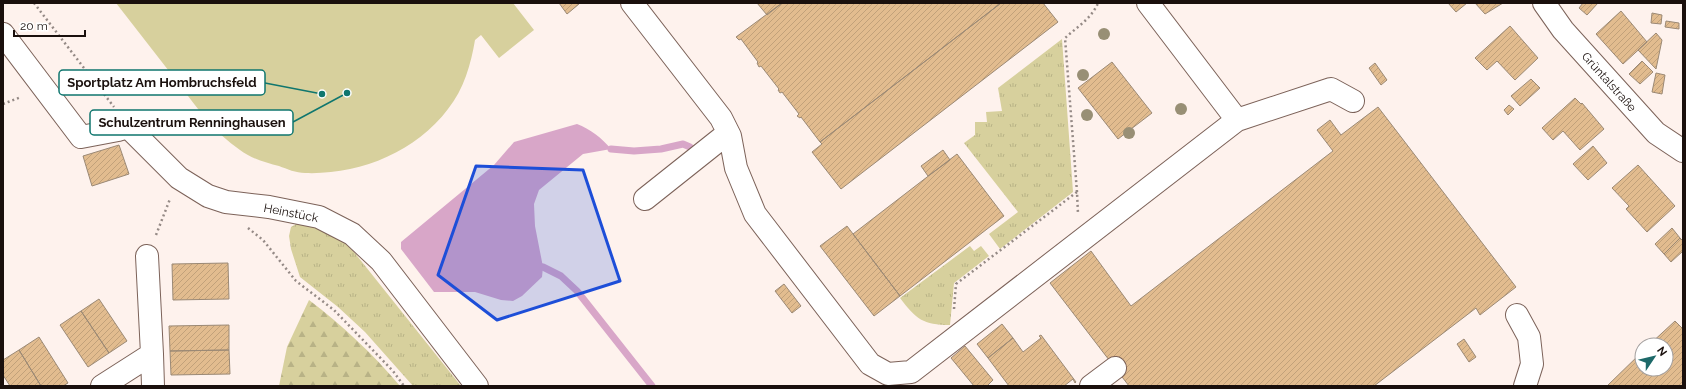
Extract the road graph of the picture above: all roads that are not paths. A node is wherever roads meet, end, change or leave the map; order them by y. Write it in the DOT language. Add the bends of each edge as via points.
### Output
graph roads {
  1 [pos="632,3"];
  2 [pos="1148,3"];
  3 [pos="1544,3"];
  4 [pos="3,34"];
  5 [pos="1353,101"];
  6 [pos="1237,120"];
  7 [pos="728,133"];
  8 [pos="1683,151"];
  9 [pos="645,199"];
  10 [pos="147,256"];
  11 [pos="1517,315"];
  12 [pos="152,354"];
  13 [pos="1115,368"];
  14 [pos="891,380"];
  15 [pos="102,386"];
  16 [pos="154,386"];
  17 [pos="477,386"];
  18 [pos="1091,386"];
  19 [pos="1524,386"];
  1 -- 7 [label="street" via="721,118"];
  2 -- 6 [label="street"];
  3 -- 8 [label="street, Grüntalstraße" via="1563,30 1656,133"];
  4 -- 17 [label="street, Heinstück" via="81,137 128,127 179,178 208,196 226,202 319,217 352,234 381,261"];
  5 -- 6 [label="street" via="1331,89"];
  6 -- 14 [label="street" via="911,372"];
  7 -- 9 [label="street"];
  7 -- 14 [label="street" via="736,168 755,214 870,364"];
  10 -- 12 [label="street"];
  11 -- 19 [label="street" via="1529,338 1532,364"];
  12 -- 15 [label="street"];
  12 -- 16 [label="street"];
  13 -- 18 [label="street"];
}
